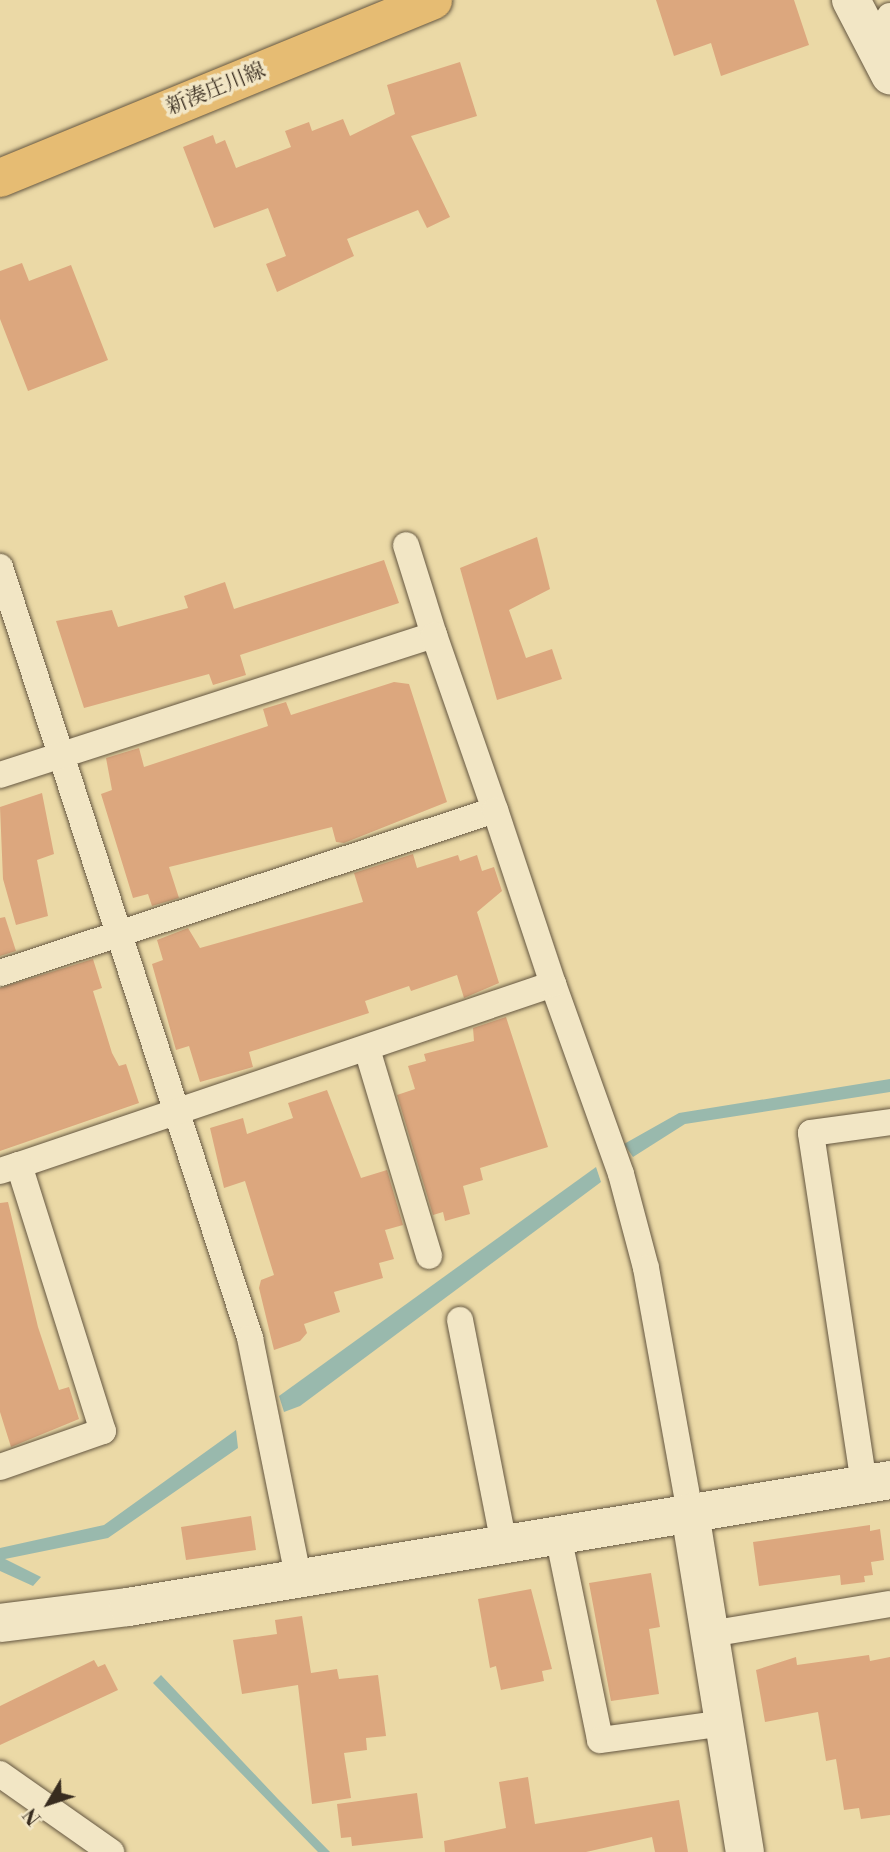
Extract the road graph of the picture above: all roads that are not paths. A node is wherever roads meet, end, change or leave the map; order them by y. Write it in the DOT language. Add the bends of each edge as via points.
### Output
graph roads {
  1 [pos="433,0"];
  2 [pos="851,0"];
  3 [pos="884,44"];
  4 [pos="0,178"];
  5 [pos="405,545"];
  6 [pos="0,567"];
  7 [pos="434,635"];
  8 [pos="64,755"];
  9 [pos="0,775"];
  10 [pos="495,810"];
  11 [pos="123,933"];
  12 [pos="0,973"];
  13 [pos="553,984"];
  14 [pos="367,1049"];
  15 [pos="176,1111"];
  16 [pos="890,1122"];
  17 [pos="9,1168"];
  18 [pos="429,1256"];
  19 [pos="460,1320"];
  20 [pos="0,1467"];
  21 [pos="877,1482"];
  22 [pos="690,1513"];
  23 [pos="558,1535"];
  24 [pos="504,1544"];
  25 [pos="298,1577"];
  26 [pos="890,1604"];
  27 [pos="0,1623"];
  28 [pos="710,1634"];
  29 [pos="724,1723"];
  30 [pos="0,1774"];
  31 [pos="111,1852"];
  32 [pos="745,1852"];
  1 -- 4 [label="main road, 新湊庄川線"];
  2 -- 3 [label="street"];
  5 -- 7 [label="street"];
  6 -- 8 [label="street"];
  7 -- 8 [label="street"];
  7 -- 10 [label="street"];
  8 -- 9 [label="street"];
  8 -- 11 [label="street"];
  10 -- 11 [label="street"];
  10 -- 13 [label="street"];
  11 -- 12 [label="street"];
  11 -- 15 [label="street"];
  13 -- 14 [label="street"];
  13 -- 22 [label="street" via="621,1174 646,1268"];
  14 -- 15 [label="street"];
  14 -- 18 [label="street"];
  15 -- 17 [label="street"];
  15 -- 25 [label="street" via="250,1338"];
  16 -- 21 [label="street" via="811,1133"];
  17 -- 20 [label="street" via="103,1431"];
  19 -- 24 [label="street"];
  21 -- 22 [label="street"];
  22 -- 23 [label="street"];
  22 -- 28 [label="street"];
  23 -- 24 [label="street"];
  23 -- 29 [label="street" via="600,1740"];
  24 -- 25 [label="street"];
  25 -- 27 [label="street"];
  26 -- 28 [label="street"];
  28 -- 29 [label="street"];
  29 -- 32 [label="street"];
  30 -- 31 [label="street"];
}
